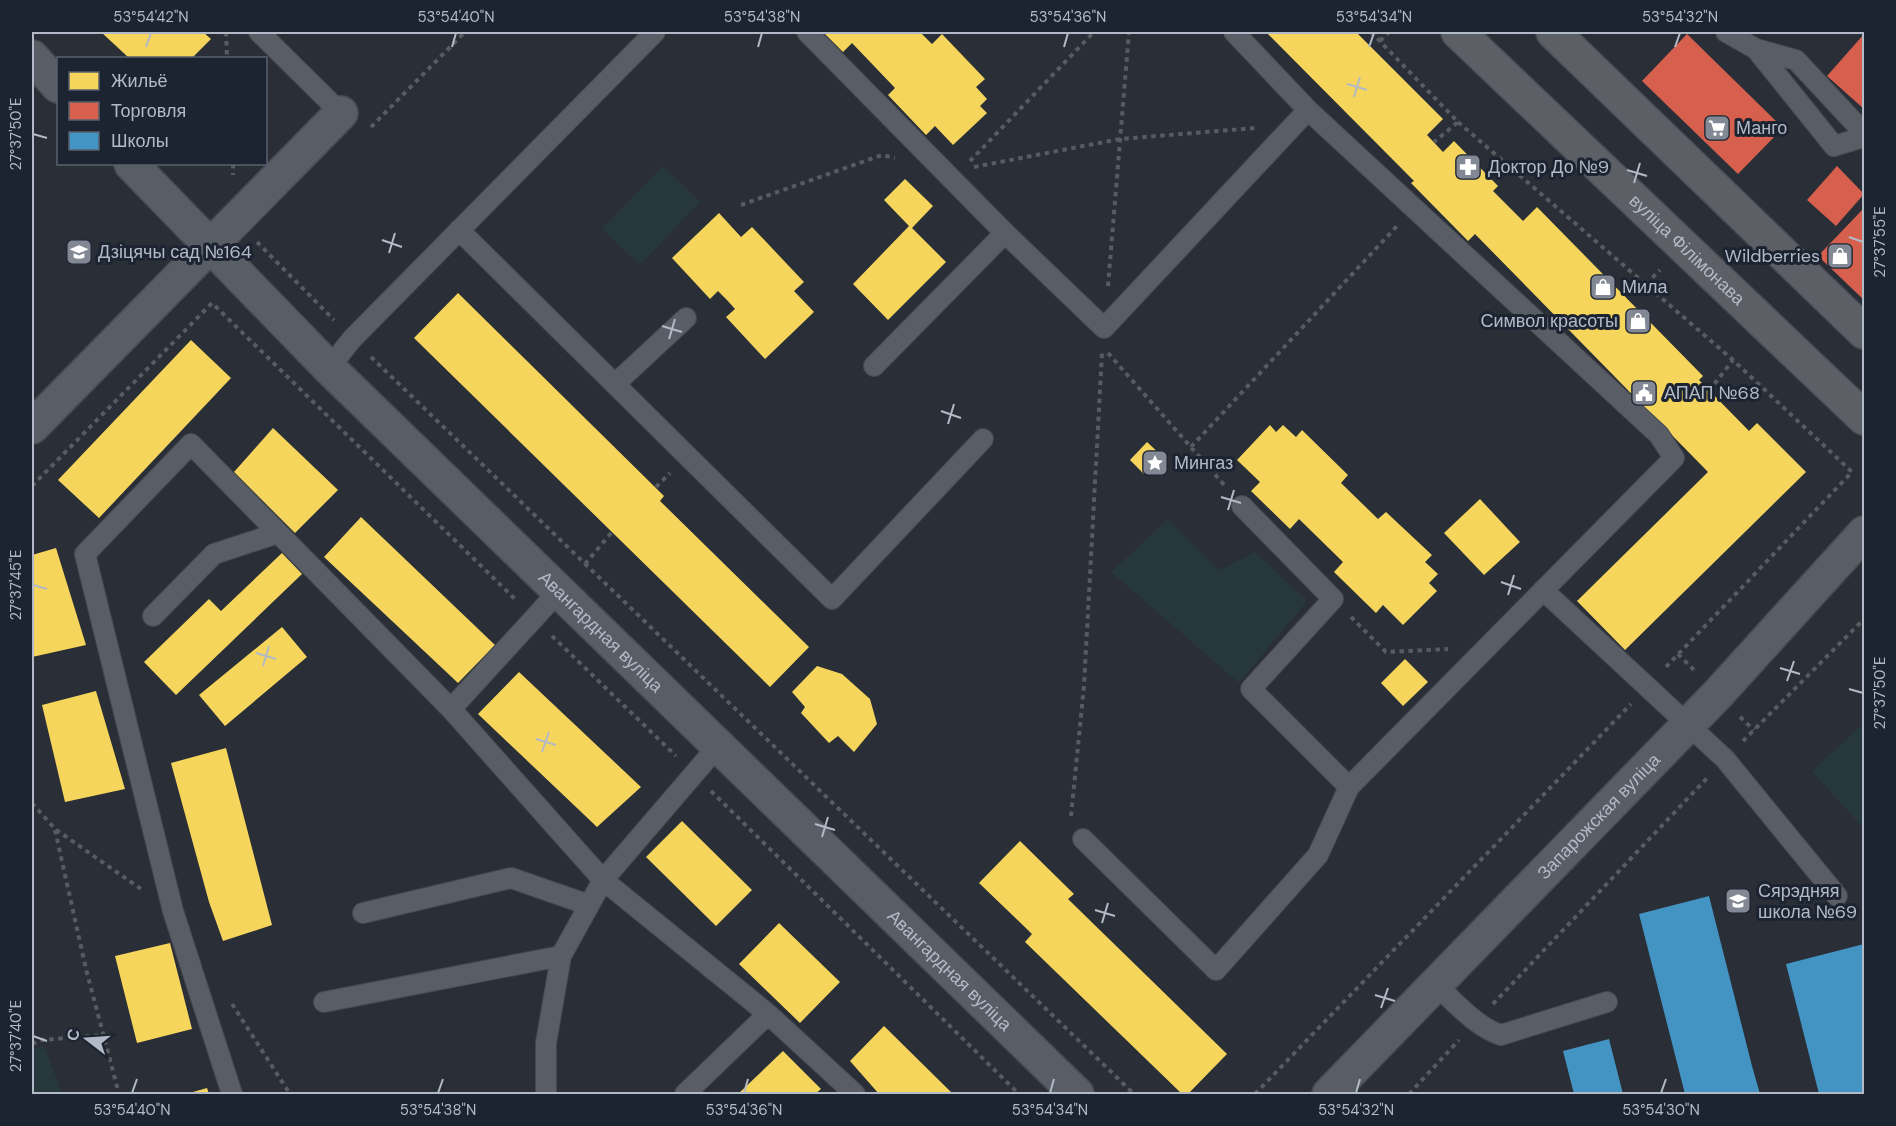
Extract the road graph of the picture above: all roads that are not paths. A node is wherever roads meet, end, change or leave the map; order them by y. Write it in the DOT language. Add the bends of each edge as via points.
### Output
graph roads {
  1 [pos="259,32"];
  2 [pos="655,32"];
  3 [pos="807,32"];
  4 [pos="1234,32"];
  5 [pos="1458,32"];
  6 [pos="1553,32"];
  7 [pos="1726,32"];
  8 [pos="1756,49"];
  9 [pos="32,57"];
  10 [pos="57,85"];
  11 [pos="341,113"];
  12 [pos="1301,117"];
  13 [pos="1864,135"];
  14 [pos="132,165"];
  15 [pos="459,230"];
  16 [pos="1005,233"];
  17 [pos="210,248"];
  18 [pos="686,318"];
  19 [pos="1864,332"];
  20 [pos="874,366"];
  21 [pos="329,368"];
  22 [pos="615,384"];
  23 [pos="1864,418"];
  24 [pos="32,427"];
  25 [pos="983,439"];
  26 [pos="1242,506"];
  27 [pos="278,533"];
  28 [pos="1864,533"];
  29 [pos="1543,590"];
  30 [pos="559,591"];
  31 [pos="153,616"];
  32 [pos="451,709"];
  33 [pos="1687,723"];
  34 [pos="718,746"];
  35 [pos="1349,787"];
  36 [pos="1083,839"];
  37 [pos="603,880"];
  38 [pos="1838,896"];
  39 [pos="589,905"];
  40 [pos="363,913"];
  41 [pos="561,956"];
  42 [pos="1436,985"];
  43 [pos="324,1002"];
  44 [pos="1607,1002"];
  45 [pos="768,1014"];
  46 [pos="232,1095"];
  47 [pos="546,1095"];
  48 [pos="685,1095"];
  49 [pos="855,1095"];
  50 [pos="1077,1095"];
  51 [pos="1329,1095"];
  1 -- 11 [label="lane"];
  2 -- 15 [label="lane"];
  3 -- 16 [label="lane"];
  4 -- 12 [label="lane"];
  5 -- 23 [label="main road, вуліца Філімонава"];
  6 -- 19 [label="main road"];
  7 -- 8 [label="lane"];
  8 -- 13 [label="lane" via="1796,60"];
  8 -- 13 [label="lane" via="1834,146"];
  9 -- 10 [label="street"];
  11 -- 17 [label="street"];
  12 -- 16 [label="lane" via="1104,328"];
  12 -- 29 [label="lane" via="1413,209 1659,435 1674,458"];
  14 -- 17 [label="street, Авангардная вуліца"];
  15 -- 21 [label="lane" via="352,339"];
  15 -- 22 [label="lane"];
  16 -- 20 [label="lane"];
  17 -- 21 [label="street, Авангардная вуліца"];
  17 -- 24 [label="street"];
  18 -- 22 [label="lane"];
  21 -- 30 [label="street, Авангардная вуліца"];
  22 -- 25 [label="lane" via="832,599"];
  26 -- 35 [label="lane" via="1333,599 1251,689"];
  27 -- 31 [label="lane" via="214,554"];
  27 -- 32 [label="lane"];
  27 -- 46 [label="lane" via="190,444 85,554 173,911"];
  28 -- 33 [label="street, Запарожская вуліца"];
  29 -- 33 [label="lane"];
  29 -- 35 [label="lane"];
  30 -- 32 [label="lane"];
  30 -- 34 [label="street, Авангардная вуліца"];
  32 -- 37 [label="lane"];
  33 -- 38 [label="lane" via="1725,759"];
  33 -- 42 [label="street, Запарожская вуліца"];
  34 -- 37 [label="lane"];
  34 -- 50 [label="street, Авангардная вуліца"];
  35 -- 36 [label="lane" via="1317,855 1216,970"];
  37 -- 39 [label="lane"];
  37 -- 45 [label="lane"];
  39 -- 40 [label="lane" via="511,878"];
  39 -- 41 [label="lane"];
  41 -- 43 [label="lane"];
  41 -- 47 [label="lane" via="546,1043"];
  42 -- 44 [label="lane" via="1476,1021 1501,1035"];
  42 -- 51 [label="street, Запарожская вуліца"];
  45 -- 48 [label="lane"];
  45 -- 49 [label="lane"];
}
